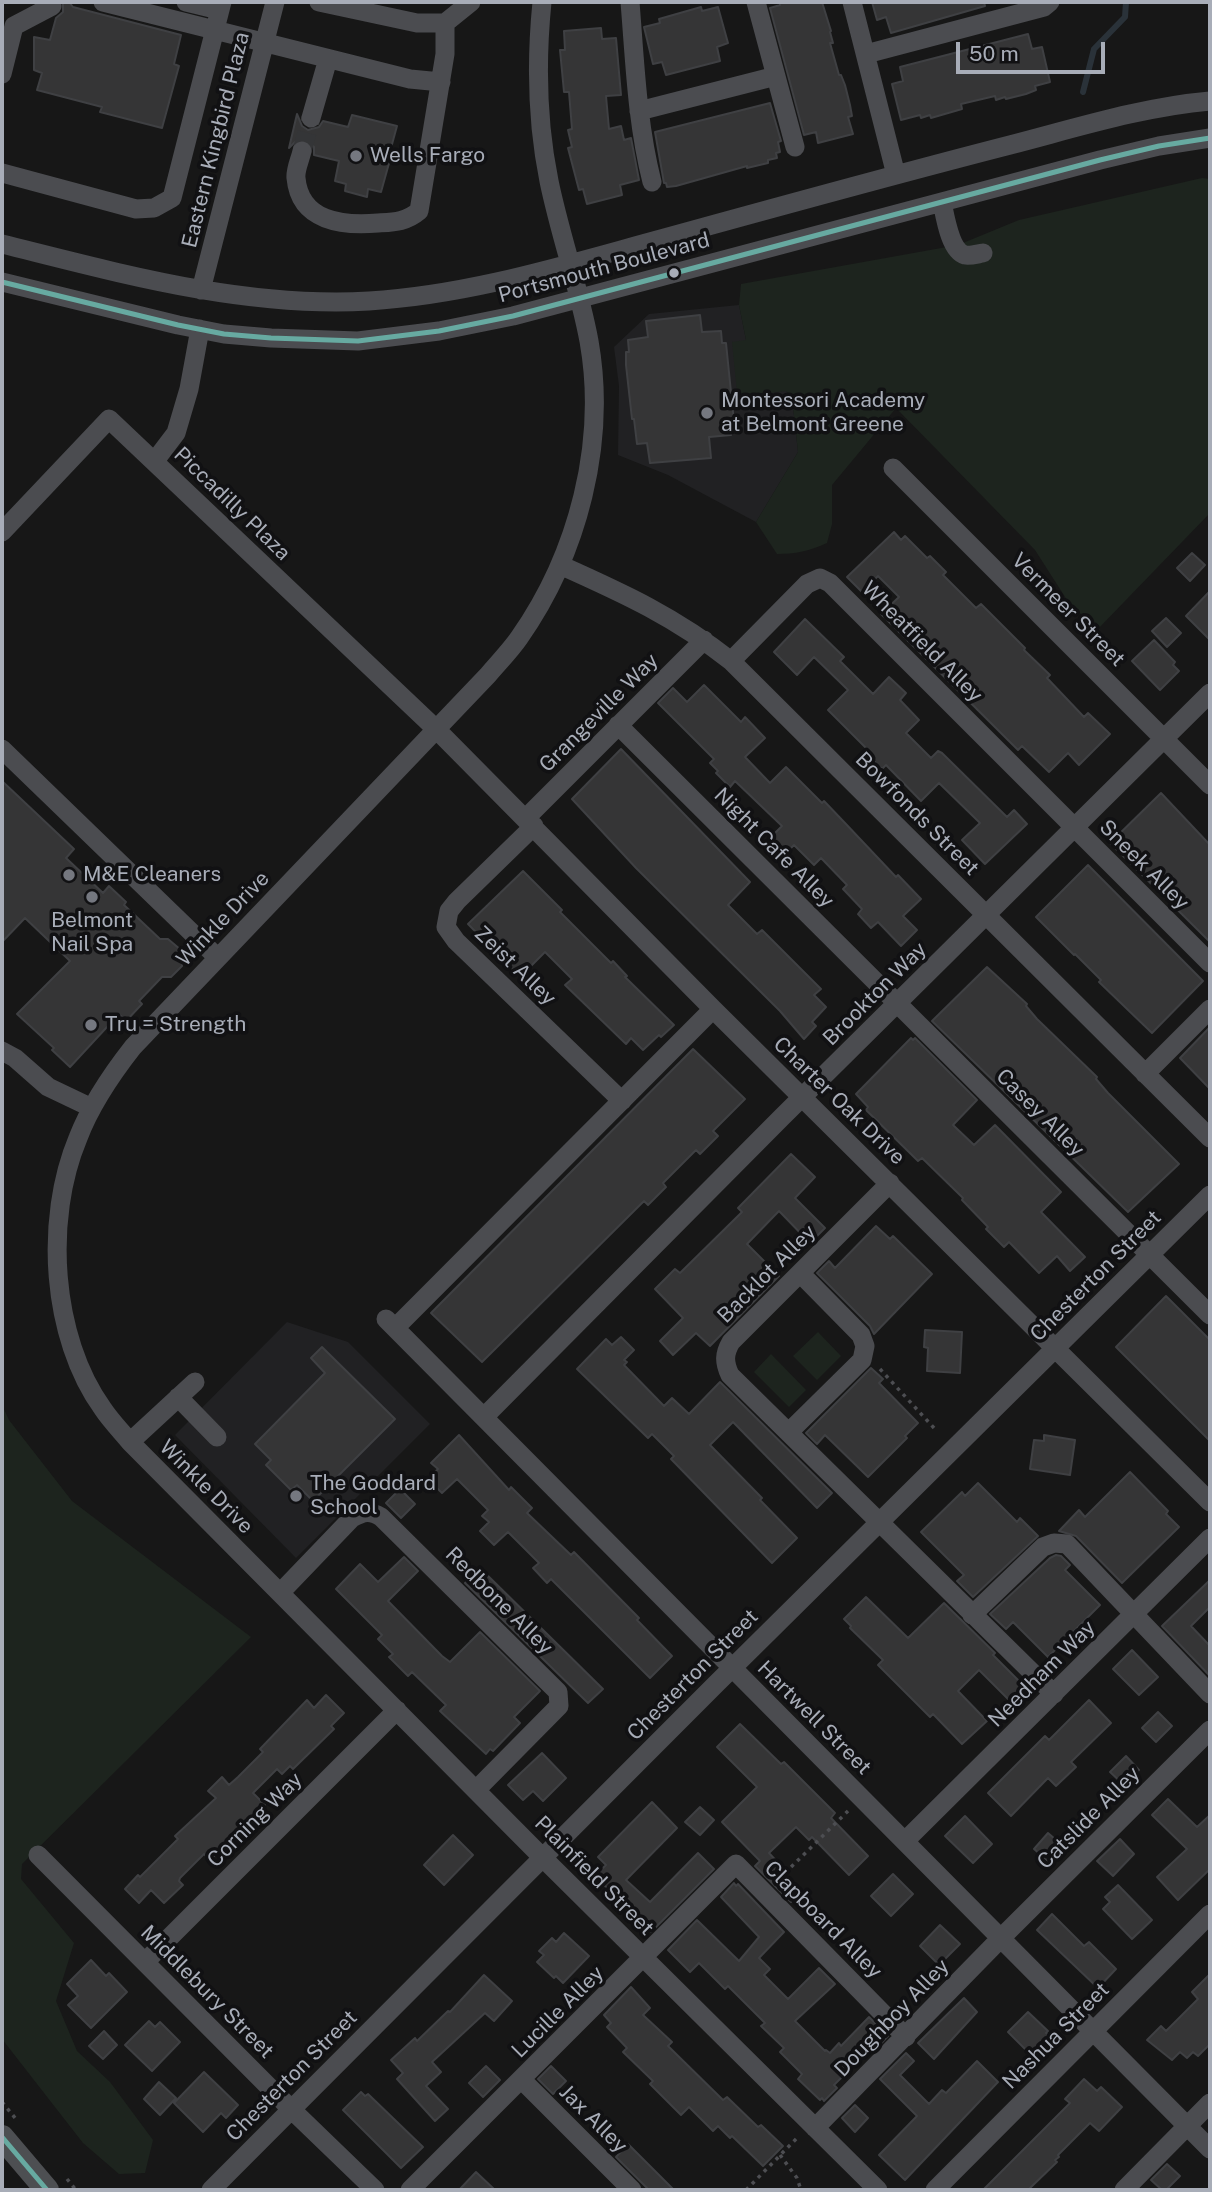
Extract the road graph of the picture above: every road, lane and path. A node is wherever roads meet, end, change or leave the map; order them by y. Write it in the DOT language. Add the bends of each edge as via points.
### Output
graph roads {
  1 [pos="103,2"];
  2 [pos="186,2"];
  3 [pos="275,2"];
  4 [pos="319,2"];
  5 [pos="471,2"];
  6 [pos="542,2"];
  7 [pos="630,2"];
  8 [pos="756,2"];
  9 [pos="852,2"];
  10 [pos="1050,2"];
  11 [pos="221,6"];
  12 [pos="42,7"];
  13 [pos="445,23"];
  14 [pos="214,30"];
  15 [pos="265,43"];
  16 [pos="866,54"];
  17 [pos="328,60"];
  18 [pos="2,74"];
  19 [pos="776,76"];
  20 [pos="440,82"];
  21 [pos="1210,101"];
  22 [pos="639,111"];
  23 [pos="311,118"];
  24 [pos="1210,138"];
  25 [pos="795,148"];
  26 [pos="302,152"];
  27 [pos="2,173"];
  28 [pos="896,174"];
  29 [pos="652,182"];
  30 [pos="942,202"];
  31 [pos="2,244"];
  32 [pos="983,253"];
  33 [pos="569,264"];
  34 [pos="2,282"];
  35 [pos="201,290"];
  36 [pos="578,299"];
  37 [pos="200,329"];
  38 [pos="154,462"];
  39 [pos="893,468"];
  40 [pos="2,532"];
  41 [pos="561,565"];
  42 [pos="704,640"];
  43 [pos="731,661"];
  44 [pos="1210,693"];
  45 [pos="618,726"];
  46 [pos="438,730"];
  47 [pos="1164,739"];
  48 [pos="2,749"];
  49 [pos="1210,785"];
  50 [pos="530,822"];
  51 [pos="1075,829"];
  52 [pos="986,916"];
  53 [pos="218,958"];
  54 [pos="1210,963"];
  55 [pos="897,1004"];
  56 [pos="713,1009"];
  57 [pos="1210,1009"];
  58 [pos="2,1051"];
  59 [pos="1145,1074"];
  60 [pos="802,1097"];
  61 [pos="622,1101"];
  62 [pos="92,1108"];
  63 [pos="1210,1138"];
  64 [pos="890,1183"];
  65 [pos="1210,1195"];
  66 [pos="1150,1255"];
  67 [pos="800,1273"];
  68 [pos="1210,1315"];
  69 [pos="1056,1349"];
  70 [pos="864,1352"];
  71 [pos="195,1382"];
  72 [pos="178,1397"];
  73 [pos="484,1417"];
  74 [pos="934,1428"];
  75 [pos="789,1433"];
  76 [pos="217,1437"];
  77 [pos="130,1442"];
  78 [pos="1210,1502"];
  79 [pos="879,1522"];
  80 [pos="1210,1538"];
  81 [pos="280,1593"];
  82 [pos="972,1615"];
  83 [pos="1133,1615"];
  84 [pos="732,1667"];
  85 [pos="1054,1694"];
  86 [pos="1210,1694"];
  87 [pos="397,1710"];
  88 [pos="1210,1730"];
  89 [pos="476,1790"];
  90 [pos="861,1797"];
  91 [pos="905,1841"];
  92 [pos="38,1855"];
  93 [pos="542,1857"];
  94 [pos="736,1864"];
  95 [pos="765,1893"];
  96 [pos="1210,1914"];
  97 [pos="1001,1938"];
  98 [pos="645,1958"];
  99 [pos="145,1962"];
  100 [pos="1093,2032"];
  101 [pos="906,2037"];
  102 [pos="522,2080"];
  103 [pos="1210,2103"];
  104 [pos="291,2109"];
  105 [pos="813,2126"];
  106 [pos="1188,2126"];
  107 [pos="2,2137"];
  108 [pos="1210,2149"];
  109 [pos="780,2155"];
  110 [pos="47,2190"];
  111 [pos="211,2190"];
  112 [pos="375,2190"];
  113 [pos="410,2190"];
  114 [pos="632,2190"];
  115 [pos="746,2190"];
  116 [pos="801,2190"];
  117 [pos="877,2190"];
  118 [pos="935,2190"];
  119 [pos="1124,2190"];
  1 -- 14 [label="street"];
  2 -- 11 [label="street"];
  3 -- 15 [label="street, Eastern Kingbird Plaza"];
  4 -- 13 [label="street" via="417,23"];
  5 -- 13 [label="street"];
  6 -- 33 [label="street, Winkle Drive" via="537,81 540,128"];
  7 -- 22 [label="street"];
  8 -- 19 [label="street"];
  9 -- 16 [label="street"];
  10 -- 16 [label="street"];
  11 -- 14 [label="street"];
  12 -- 18 [label="street" via="14,26"];
  13 -- 20 [label="street"];
  14 -- 15 [label="street"];
  14 -- 27 [label="street" via="172,198 154,208 136,209"];
  15 -- 17 [label="street"];
  15 -- 35 [label="street, Eastern Kingbird Plaza"];
  16 -- 28 [label="street"];
  17 -- 20 [label="street"];
  17 -- 23 [label="street"];
  19 -- 22 [label="street"];
  19 -- 25 [label="street"];
  20 -- 26 [label="street" via="422,197 418,211 408,220 358,225 332,223 316,213 301,198 295,176"];
  21 -- 28 [label="street, Portsmouth Boulevard" via="1149,109"];
  22 -- 29 [label="street"];
  24 -- 30 [label="street, Portsmouth Boulevard" via="1100,160"];
  28 -- 33 [label="street, Portsmouth Boulevard"];
  30 -- 32 [label="street" via="958,251 967,256"];
  30 -- 36 [label="street, Portsmouth Boulevard"];
  31 -- 35 [label="street, Portsmouth Boulevard"];
  33 -- 35 [label="street, Portsmouth Boulevard" via="470,289 366,301 280,300"];
  33 -- 36 [label="street, Winkle Drive"];
  34 -- 37 [label="street, Portsmouth Boulevard"];
  36 -- 37 [label="street, Portsmouth Boulevard" via="439,331 358,341 271,338"];
  36 -- 41 [label="street, Winkle Drive" via="589,341 595,435"];
  37 -- 38 [label="street" via="176,433"];
  38 -- 40 [label="street, Piccadilly Plaza" via="109,419"];
  38 -- 46 [label="street, Piccadilly Plaza"];
  39 -- 47 [label="street, Vermeer Street"];
  41 -- 42 [label="street, Bowfonds Street" via="666,614"];
  41 -- 46 [label="street, Winkle Drive" via="518,639"];
  42 -- 43 [label="street, Bowfonds Street"];
  42 -- 45 [label="street, Grangeville Way"];
  43 -- 51 [label="street, Wheatfield Alley" via="807,584 820,578"];
  43 -- 52 [label="street, Bowfonds Street"];
  44 -- 47 [label="street, Brookton Way"];
  45 -- 50 [label="street, Grangeville Way"];
  45 -- 55 [label="street, Night Cafe Alley"];
  46 -- 50 [label="street, Charter Oak Drive"];
  46 -- 53 [label="street, Winkle Drive"];
  47 -- 49 [label="street, Vermeer Street"];
  47 -- 51 [label="street, Brookton Way"];
  48 -- 53 [label="street"];
  50 -- 56 [label="street, Charter Oak Drive"];
  50 -- 61 [label="street, Zeist Alley" via="449,911 446,928"];
  51 -- 52 [label="street, Brookton Way"];
  51 -- 54 [label="street, Sneek Alley"];
  52 -- 55 [label="street, Brookton Way"];
  52 -- 59 [label="street, Bowfonds Street"];
  53 -- 62 [label="street, Winkle Drive" via="132,1046"];
  55 -- 60 [label="street, Brookton Way"];
  55 -- 66 [label="street, Casey Alley"];
  56 -- 60 [label="street, Charter Oak Drive"];
  56 -- 61 [label="street"];
  57 -- 59 [label="street"];
  58 -- 62 [label="street" via="48,1087"];
  59 -- 63 [label="street, Bowfonds Street"];
  60 -- 64 [label="street, Charter Oak Drive"];
  60 -- 73 [label="street, Brookton Way"];
  61 -- 73 [label="street, Hartwell Street" via="391,1323"];
  62 -- 77 [label="street, Winkle Drive" via="77,1139 64,1188 59,1285 84,1374 102,1408"];
  64 -- 67 [label="street, Backlot Alley"];
  64 -- 69 [label="street, Charter Oak Drive"];
  65 -- 66 [label="street, Chesterton Street"];
  66 -- 68 [label="street, Casey Alley"];
  66 -- 69 [label="street, Chesterton Street"];
  67 -- 70 [label="street" via="861,1335"];
  67 -- 75 [label="street, Backlot Alley" via="724,1354 730,1375"];
  69 -- 78 [label="street, Charter Oak Drive"];
  69 -- 79 [label="street, Chesterton Street"];
  70 -- 74 [label="path"];
  70 -- 75 [label="street" via="862,1360"];
  71 -- 72 [label="street"];
  72 -- 76 [label="street"];
  72 -- 77 [label="street"];
  73 -- 84 [label="street, Hartwell Street"];
  75 -- 79 [label="street, Backlot Alley"];
  77 -- 81 [label="street, Winkle Drive"];
  79 -- 82 [label="street, Backlot Alley"];
  79 -- 84 [label="street, Chesterton Street"];
  80 -- 83 [label="street, Needham Way"];
  81 -- 87 [label="street, Plainfield Street"];
  81 -- 89 [label="street, Redbone Alley" via="352,1518 371,1511 558,1692 559,1706"];
  82 -- 83 [label="street" via="1043,1546 1054,1543 1067,1544"];
  82 -- 85 [label="street, Backlot Alley"];
  83 -- 85 [label="street, Needham Way"];
  83 -- 86 [label="street"];
  84 -- 90 [label="street, Hartwell Street"];
  84 -- 93 [label="street, Chesterton Street"];
  85 -- 91 [label="street, Needham Way"];
  87 -- 89 [label="street, Plainfield Street"];
  87 -- 99 [label="street, Corning Way"];
  88 -- 97 [label="street, Catslide Alley"];
  89 -- 93 [label="street, Plainfield Street"];
  90 -- 91 [label="street, Hartwell Street"];
  90 -- 95 [label="path"];
  91 -- 97 [label="street, Hartwell Street"];
  92 -- 99 [label="street, Middlebury Street"];
  93 -- 98 [label="street, Plainfield Street"];
  93 -- 104 [label="street, Chesterton Street"];
  94 -- 95 [label="street, Clapboard Alley"];
  94 -- 98 [label="street, Lucille Alley"];
  95 -- 101 [label="street, Clapboard Alley"];
  96 -- 100 [label="street, Nashua Street"];
  97 -- 100 [label="street, Hartwell Street"];
  97 -- 101 [label="street, Doughboy Alley"];
  98 -- 102 [label="street, Lucille Alley"];
  98 -- 105 [label="street, Plainfield Street"];
  99 -- 104 [label="street, Middlebury Street"];
  100 -- 106 [label="street, Hartwell Street"];
  100 -- 118 [label="street, Nashua Street"];
  101 -- 105 [label="street, Doughboy Alley"];
  102 -- 113 [label="street, Lucille Alley"];
  102 -- 114 [label="street, Jax Alley"];
  103 -- 106 [label="street"];
  104 -- 111 [label="street, Chesterton Street"];
  104 -- 112 [label="street, Middlebury Street"];
  105 -- 109 [label="path"];
  105 -- 117 [label="street, Plainfield Street"];
  106 -- 108 [label="street, Hartwell Street"];
  106 -- 119 [label="street"];
  107 -- 110 [label="main road"];
  109 -- 115 [label="path"];
  109 -- 116 [label="path"];
}
